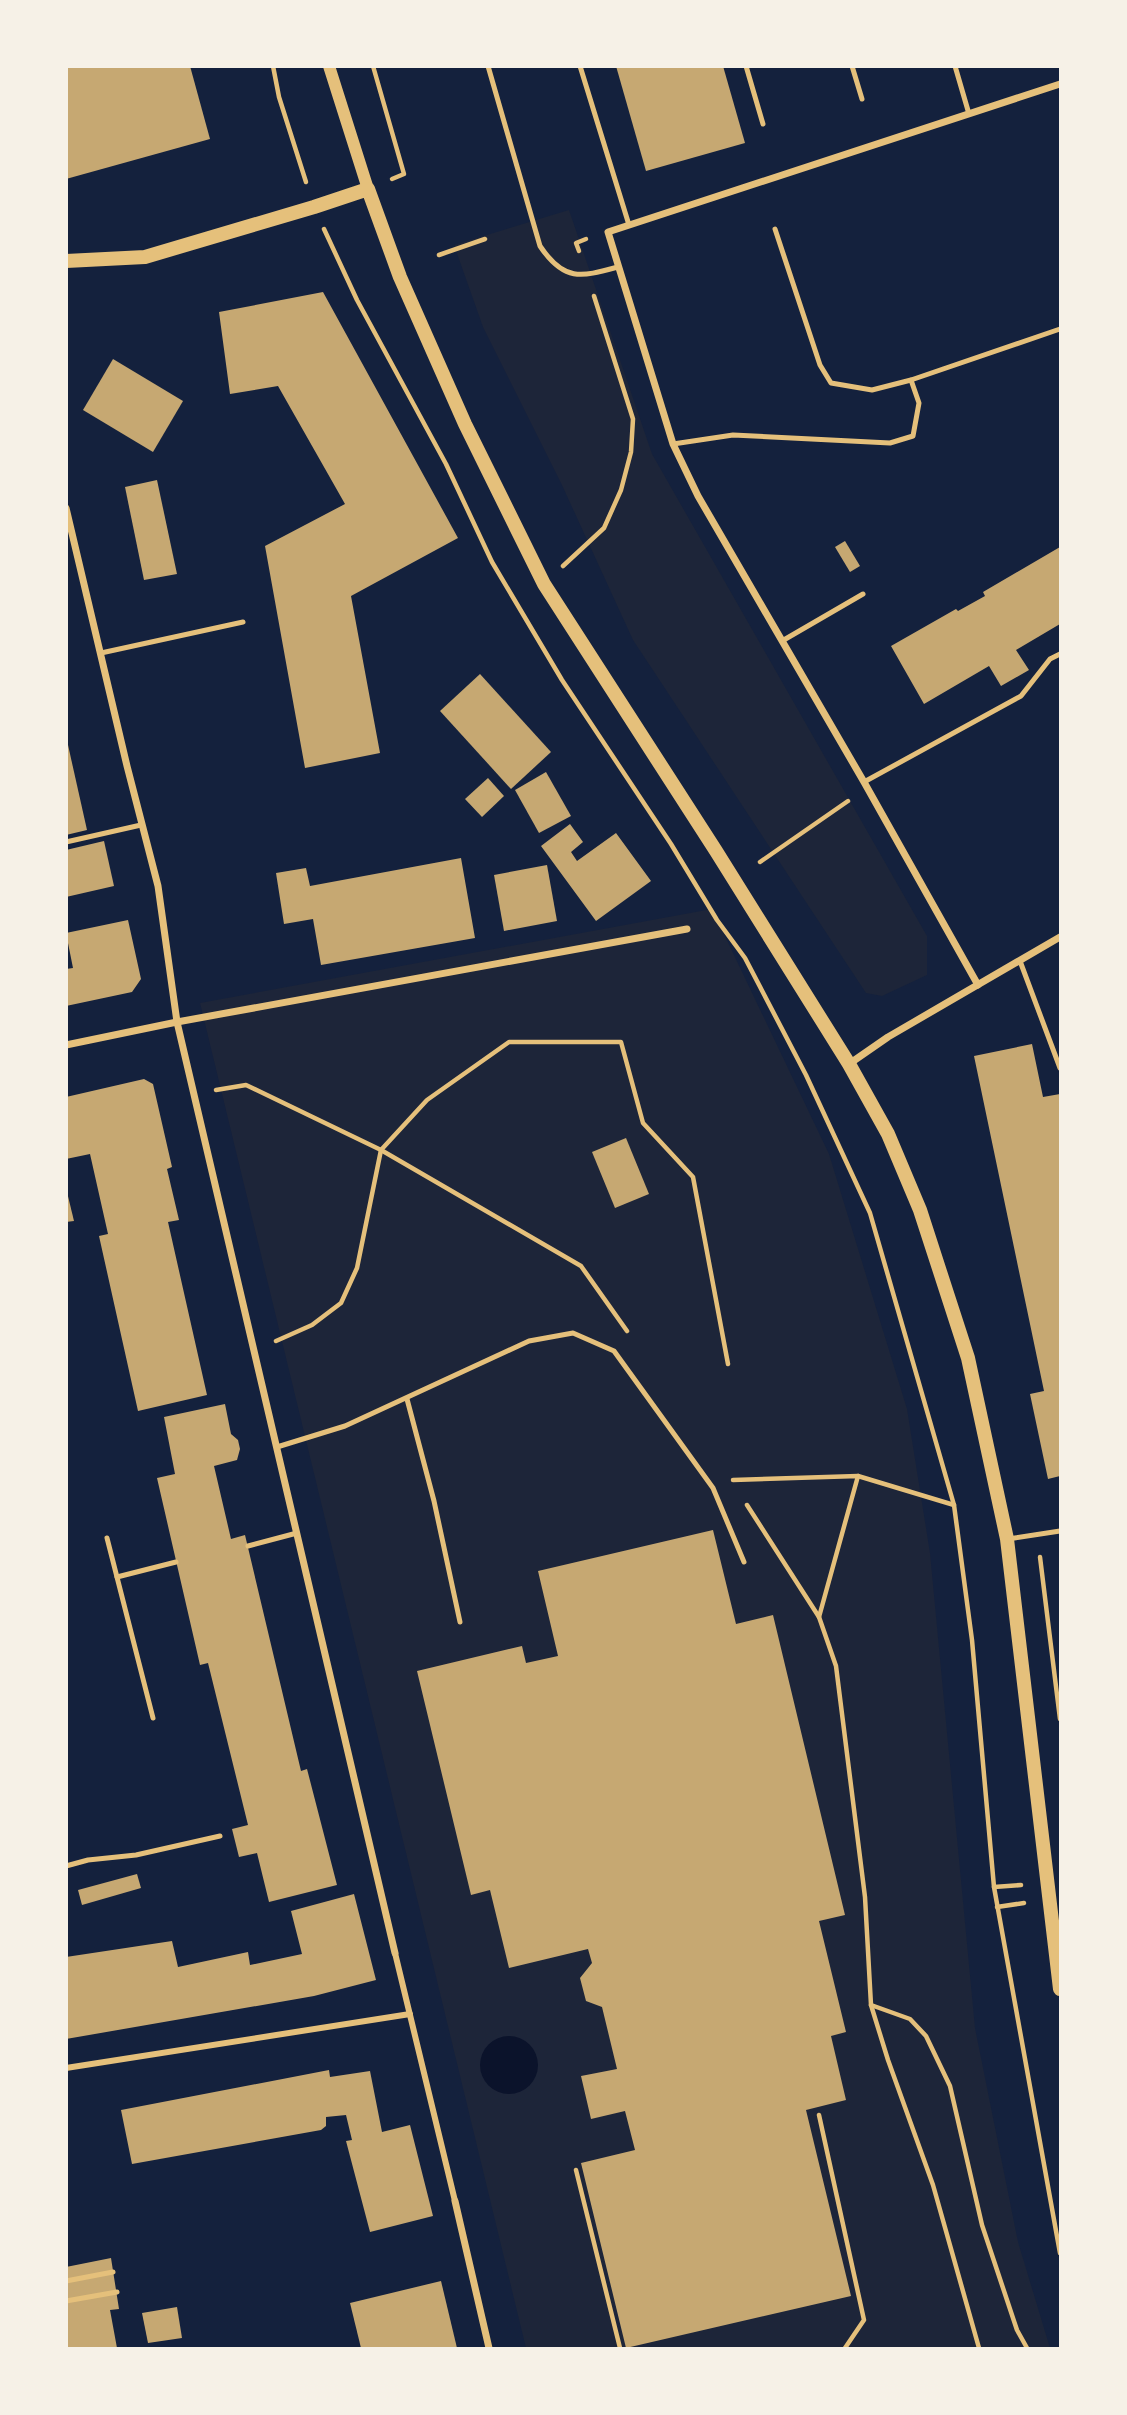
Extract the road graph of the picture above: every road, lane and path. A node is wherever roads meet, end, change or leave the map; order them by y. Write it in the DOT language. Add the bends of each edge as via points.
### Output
graph roads {
  1 [pos="273,66"];
  2 [pos="329,66"];
  3 [pos="373,66"];
  4 [pos="488,66"];
  5 [pos="580,66"];
  6 [pos="746,66"];
  7 [pos="852,66"];
  8 [pos="955,66"];
  9 [pos="1060,84"];
  10 [pos="862,99"];
  11 [pos="969,114"];
  12 [pos="763,124"];
  13 [pos="368,189"];
  14 [pos="314,208"];
  15 [pos="629,225"];
  16 [pos="775,229"];
  17 [pos="608,232"];
  18 [pos="485,239"];
  19 [pos="439,255"];
  20 [pos="66,261"];
  21 [pos="618,267"];
  22 [pos="587,275"];
  23 [pos="1060,329"];
  24 [pos="911,380"];
  25 [pos="673,444"];
  26 [pos="66,508"];
  27 [pos="544,584"];
  28 [pos="863,594"];
  29 [pos="243,622"];
  30 [pos="782,641"];
  31 [pos="101,653"];
  32 [pos="1060,654"];
  33 [pos="864,782"];
  34 [pos="141,825"];
  35 [pos="66,842"];
  36 [pos="760,862"];
  37 [pos="687,929"];
  38 [pos="1060,937"];
  39 [pos="1020,961"];
  40 [pos="978,985"];
  41 [pos="177,1022"];
  42 [pos="66,1045"];
  43 [pos="849,1064"];
  44 [pos="1060,1068"];
  45 [pos="194,1094"];
  46 [pos="381,1150"];
  47 [pos="629,1334"];
  48 [pos="265,1346"];
  49 [pos="728,1364"];
  50 [pos="407,1399"];
  51 [pos="277,1447"];
  52 [pos="858,1476"];
  53 [pos="731,1480"];
  54 [pos="713,1488"];
  55 [pos="738,1491"];
  56 [pos="746,1503"];
  57 [pos="954,1505"];
  58 [pos="1060,1531"];
  59 [pos="297,1533"];
  60 [pos="1038,1535"];
  61 [pos="107,1538"];
  62 [pos="1007,1539"];
  63 [pos="248,1546"];
  64 [pos="176,1562"];
  65 [pos="744,1562"];
  66 [pos="117,1577"];
  67 [pos="819,1617"];
  68 [pos="460,1622"];
  69 [pos="153,1718"];
  70 [pos="1060,1719"];
  71 [pos="220,1836"];
  72 [pos="66,1866"];
  73 [pos="395,1953"];
  74 [pos="1060,1989"];
  75 [pos="871,2005"];
  76 [pos="410,2014"];
  77 [pos="66,2068"];
  78 [pos="819,2115"];
  79 [pos="576,2170"];
  80 [pos="455,2201"];
  81 [pos="1060,2253"];
  82 [pos="113,2272"];
  83 [pos="66,2281"];
  84 [pos="117,2292"];
  85 [pos="66,2301"];
  86 [pos="489,2348"];
  87 [pos="620,2348"];
  88 [pos="845,2348"];
  89 [pos="979,2348"];
  90 [pos="1027,2348"];
  1 -- 14 [label="path"];
  2 -- 13 [label="street"];
  3 -- 13 [label="path" via="404,174"];
  4 -- 22 [label="lane" via="540,246 565,272"];
  5 -- 15 [label="lane"];
  6 -- 12 [label="lane"];
  7 -- 10 [label="lane"];
  8 -- 11 [label="lane"];
  9 -- 11 [label="street"];
  11 -- 15 [label="street"];
  13 -- 14 [label="main road"];
  13 -- 27 [label="main road" via="400,277 465,424"];
  14 -- 20 [label="main road" via="145,257"];
  14 -- 57 [label="path" via="492,562 562,680 745,958 806,1075 870,1213"];
  15 -- 17 [label="street"];
  16 -- 24 [label="lane" via="820,365 831,383 872,390"];
  17 -- 21 [label="street"];
  17 -- 22 [label="path" via="576,243"];
  18 -- 19 [label="path"];
  21 -- 22 [label="lane"];
  21 -- 25 [label="street"];
  22 -- 27 [label="path" via="634,419 631,452 604,528"];
  23 -- 24 [label="lane"];
  24 -- 25 [label="lane" via="919,403 913,436 890,443 733,435"];
  25 -- 30 [label="street"];
  26 -- 31 [label="street"];
  27 -- 43 [label="main road"];
  28 -- 30 [label="lane"];
  29 -- 31 [label="lane"];
  30 -- 33 [label="street"];
  31 -- 34 [label="street"];
  32 -- 33 [label="lane" via="1050,659 1021,696"];
  33 -- 36 [label="path" via="844,806"];
  33 -- 40 [label="street"];
  34 -- 35 [label="lane"];
  34 -- 41 [label="street" via="158,886"];
  37 -- 41 [label="street"];
  38 -- 39 [label="street"];
  39 -- 40 [label="street"];
  39 -- 44 [label="lane"];
  40 -- 43 [label="street"];
  41 -- 42 [label="street"];
  41 -- 45 [label="street"];
  43 -- 62 [label="main road" via="888,1134 920,1210 968,1359"];
  45 -- 46 [label="path" via="246,1085"];
  45 -- 51 [label="street"];
  46 -- 47 [label="path" via="582,1266"];
  46 -- 48 [label="path" via="357,1268 341,1303 312,1325"];
  46 -- 49 [label="path" via="427,1101 509,1042 621,1042 643,1122 693,1177"];
  50 -- 51 [label="lane" via="345,1426"];
  50 -- 54 [label="lane" via="529,1341 573,1333 614,1351"];
  50 -- 68 [label="lane"];
  51 -- 59 [label="street"];
  52 -- 53 [label="path"];
  52 -- 57 [label="path"];
  52 -- 67 [label="path"];
  53 -- 54 [label="path"];
  53 -- 55 [label="path"];
  54 -- 65 [label="lane"];
  56 -- 67 [label="path"];
  57 -- 81 [label="path" via="972,1640 994,1887"];
  58 -- 60 [label="lane"];
  59 -- 63 [label="lane"];
  59 -- 73 [label="street"];
  60 -- 62 [label="lane"];
  60 -- 70 [label="path"];
  61 -- 66 [label="lane"];
  62 -- 74 [label="main road"];
  64 -- 66 [label="lane"];
  66 -- 69 [label="lane"];
  67 -- 75 [label="path" via="836,1666 865,1896"];
  71 -- 72 [label="lane" via="136,1856"];
  73 -- 76 [label="street"];
  75 -- 89 [label="path" via="933,2185"];
  75 -- 90 [label="path" via="910,2019 926,2036 950,2086 982,2224"];
  76 -- 77 [label="street"];
  76 -- 80 [label="street"];
  78 -- 88 [label="path" via="864,2320"];
  79 -- 87 [label="path"];
  80 -- 86 [label="street"];
  82 -- 83 [label="lane"];
  84 -- 85 [label="lane"];
}
